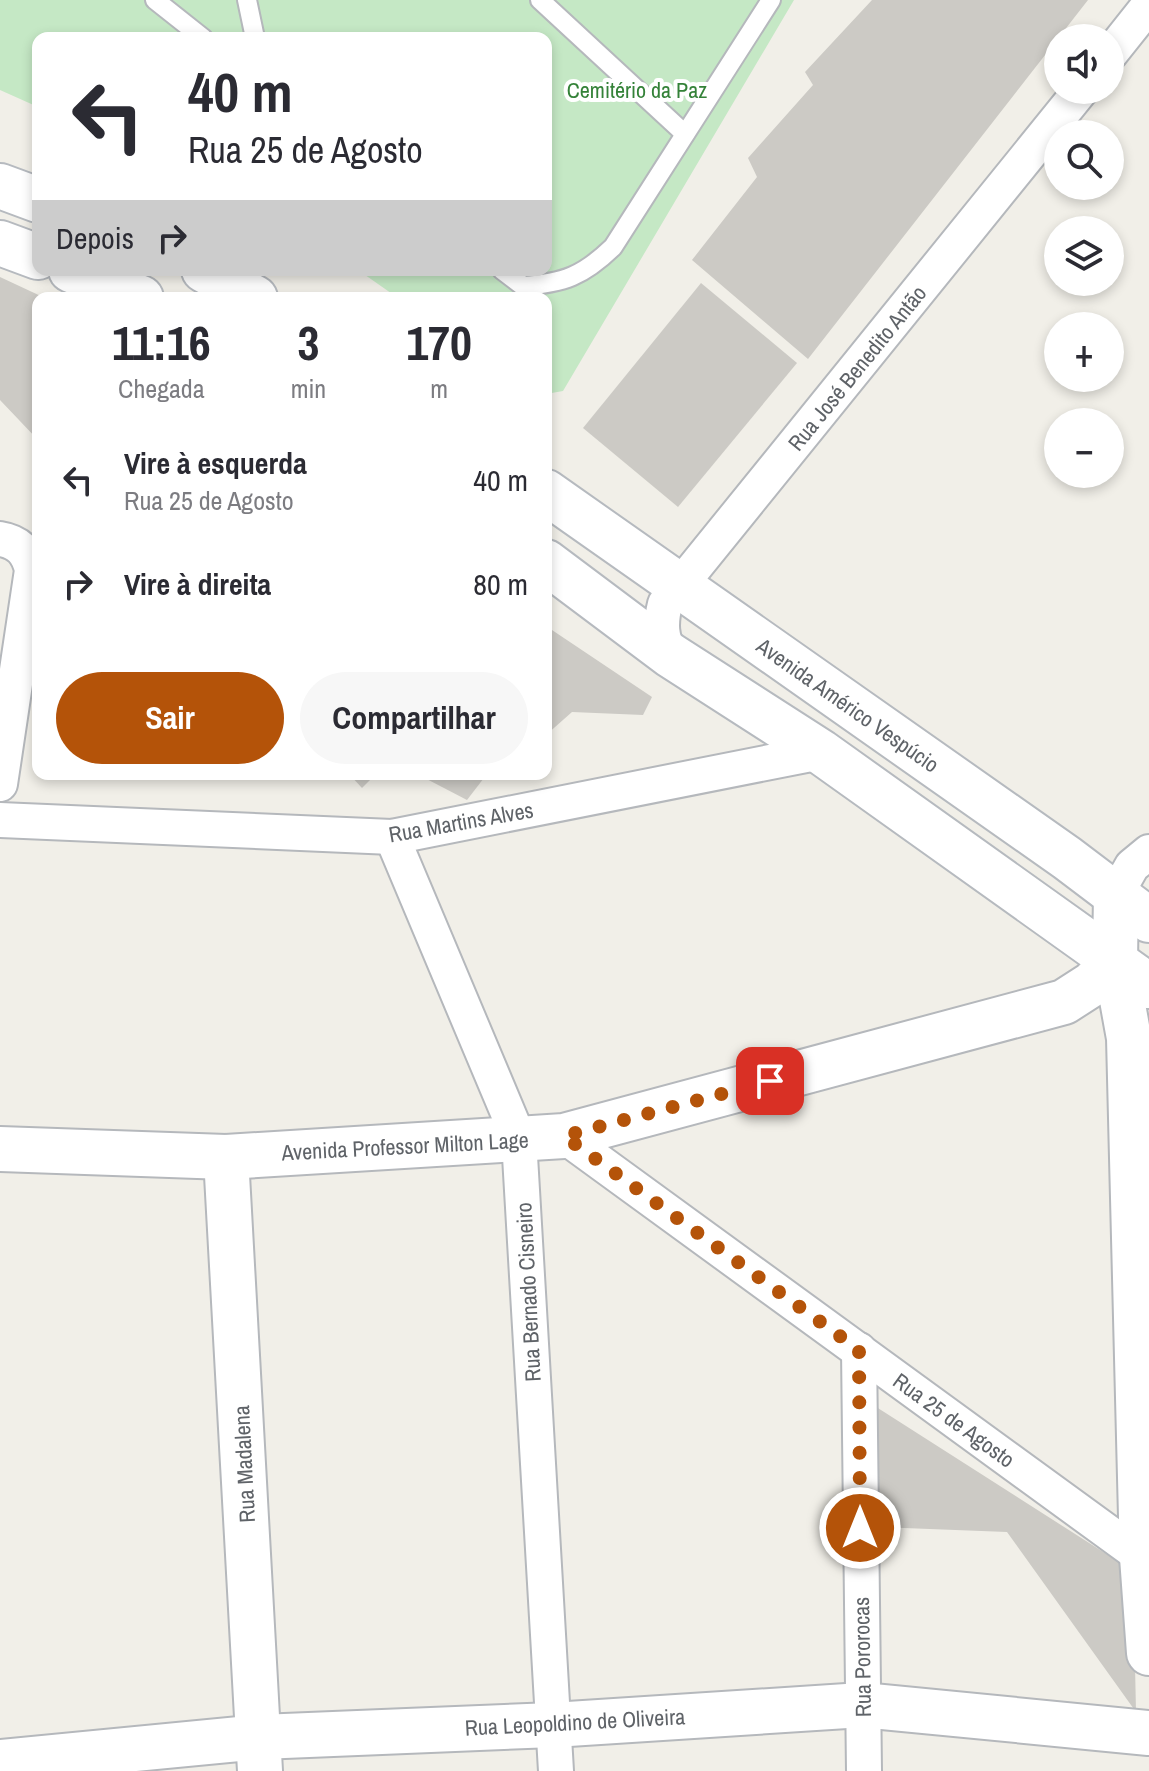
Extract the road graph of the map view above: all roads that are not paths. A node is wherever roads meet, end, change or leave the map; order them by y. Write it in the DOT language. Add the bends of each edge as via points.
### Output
graph roads {
  1 [pos="155,0"];
  2 [pos="247,0"];
  3 [pos="540,0"];
  4 [pos="771,0"];
  5 [pos="1149,5"];
  6 [pos="195,32"];
  7 [pos="254,32"];
  8 [pos="1124,36"];
  9 [pos="1070,104"];
  10 [pos="685,134"];
  11 [pos="0,186"];
  12 [pos="32,198"];
  13 [pos="0,243"];
  14 [pos="32,255"];
  15 [pos="86,276"];
  16 [pos="215,276"];
  17 [pos="510,276"];
  18 [pos="126,292"];
  19 [pos="244,292"];
  20 [pos="552,496"];
  21 [pos="0,539"];
  22 [pos="552,566"];
  23 [pos="680,588"];
  24 [pos="670,655"];
  25 [pos="821,752"];
  26 [pos="0,784"];
  27 [pos="0,820"];
  28 [pos="392,837"];
  29 [pos="1149,852"];
  30 [pos="1133,907"];
  31 [pos="1132,974"];
  32 [pos="564,1136"];
  33 [pos="519,1139"];
  34 [pos="0,1149"];
  35 [pos="226,1157"];
  36 [pos="859,1350"];
  37 [pos="1146,1561"];
  38 [pos="1149,1653"];
  39 [pos="862,1705"];
  40 [pos="553,1725"];
  41 [pos="1149,1733"];
  42 [pos="260,1754"];
  43 [pos="0,1762"];
  44 [pos="556,1771"];
  45 [pos="864,1771"];
  1 -- 6 [label="lane"];
  2 -- 7 [label="lane"];
  3 -- 10 [label="lane"];
  4 -- 10 [label="lane"];
  5 -- 8 [label="street"];
  9 -- 23 [label="street, Rua José Benedito Antão"];
  10 -- 17 [label="lane" via="613,247 590,269 548,284 523,286"];
  11 -- 12 [label="street"];
  13 -- 14 [label="street"];
  15 -- 18 [label="street"];
  16 -- 19 [label="street"];
  20 -- 23 [label="street, Avenida Américo Vespúcio"];
  21 -- 26 [label="street" via="21,546 32,570"];
  22 -- 24 [label="street"];
  23 -- 24 [label="street, Rua José Benedito Antão" via="665,604 661,621"];
  23 -- 30 [label="street, Avenida Américo Vespúcio"];
  24 -- 25 [label="street"];
  25 -- 28 [label="street, Rua Martins Alves"];
  25 -- 31 [label="street"];
  27 -- 28 [label="street, Rua Martins Alves"];
  28 -- 33 [label="street, Rua Bernado Cisneiro"];
  29 -- 30 [label="street" via="1132,866"];
  30 -- 31 [label="street"];
  31 -- 32 [label="street, Avenida Professor Milton Lage" via="1092,984 1064,1002"];
  31 -- 37 [label="street" via="1129,1038"];
  32 -- 33 [label="street, Avenida Professor Milton Lage"];
  32 -- 36 [label="street, Rua 25 de Agosto"];
  33 -- 35 [label="street, Avenida Professor Milton Lage"];
  33 -- 40 [label="street, Rua Bernado Cisneiro"];
  34 -- 35 [label="street, Avenida Professor Milton Lage"];
  35 -- 42 [label="street, Rua Madalena"];
  36 -- 37 [label="street, Rua 25 de Agosto"];
  36 -- 39 [label="street, Rua Pororocas"];
  37 -- 38 [label="street"];
  39 -- 40 [label="street, Rua Leopoldino de Oliveira"];
  39 -- 41 [label="street, Rua Leopoldino de Oliveira"];
  39 -- 45 [label="street, Rua Pororocas"];
  40 -- 42 [label="street, Rua Leopoldino de Oliveira"];
  40 -- 44 [label="street, Rua Bernado Cisneiro"];
  42 -- 43 [label="street, Rua Leopoldino de Oliveira"];
}
